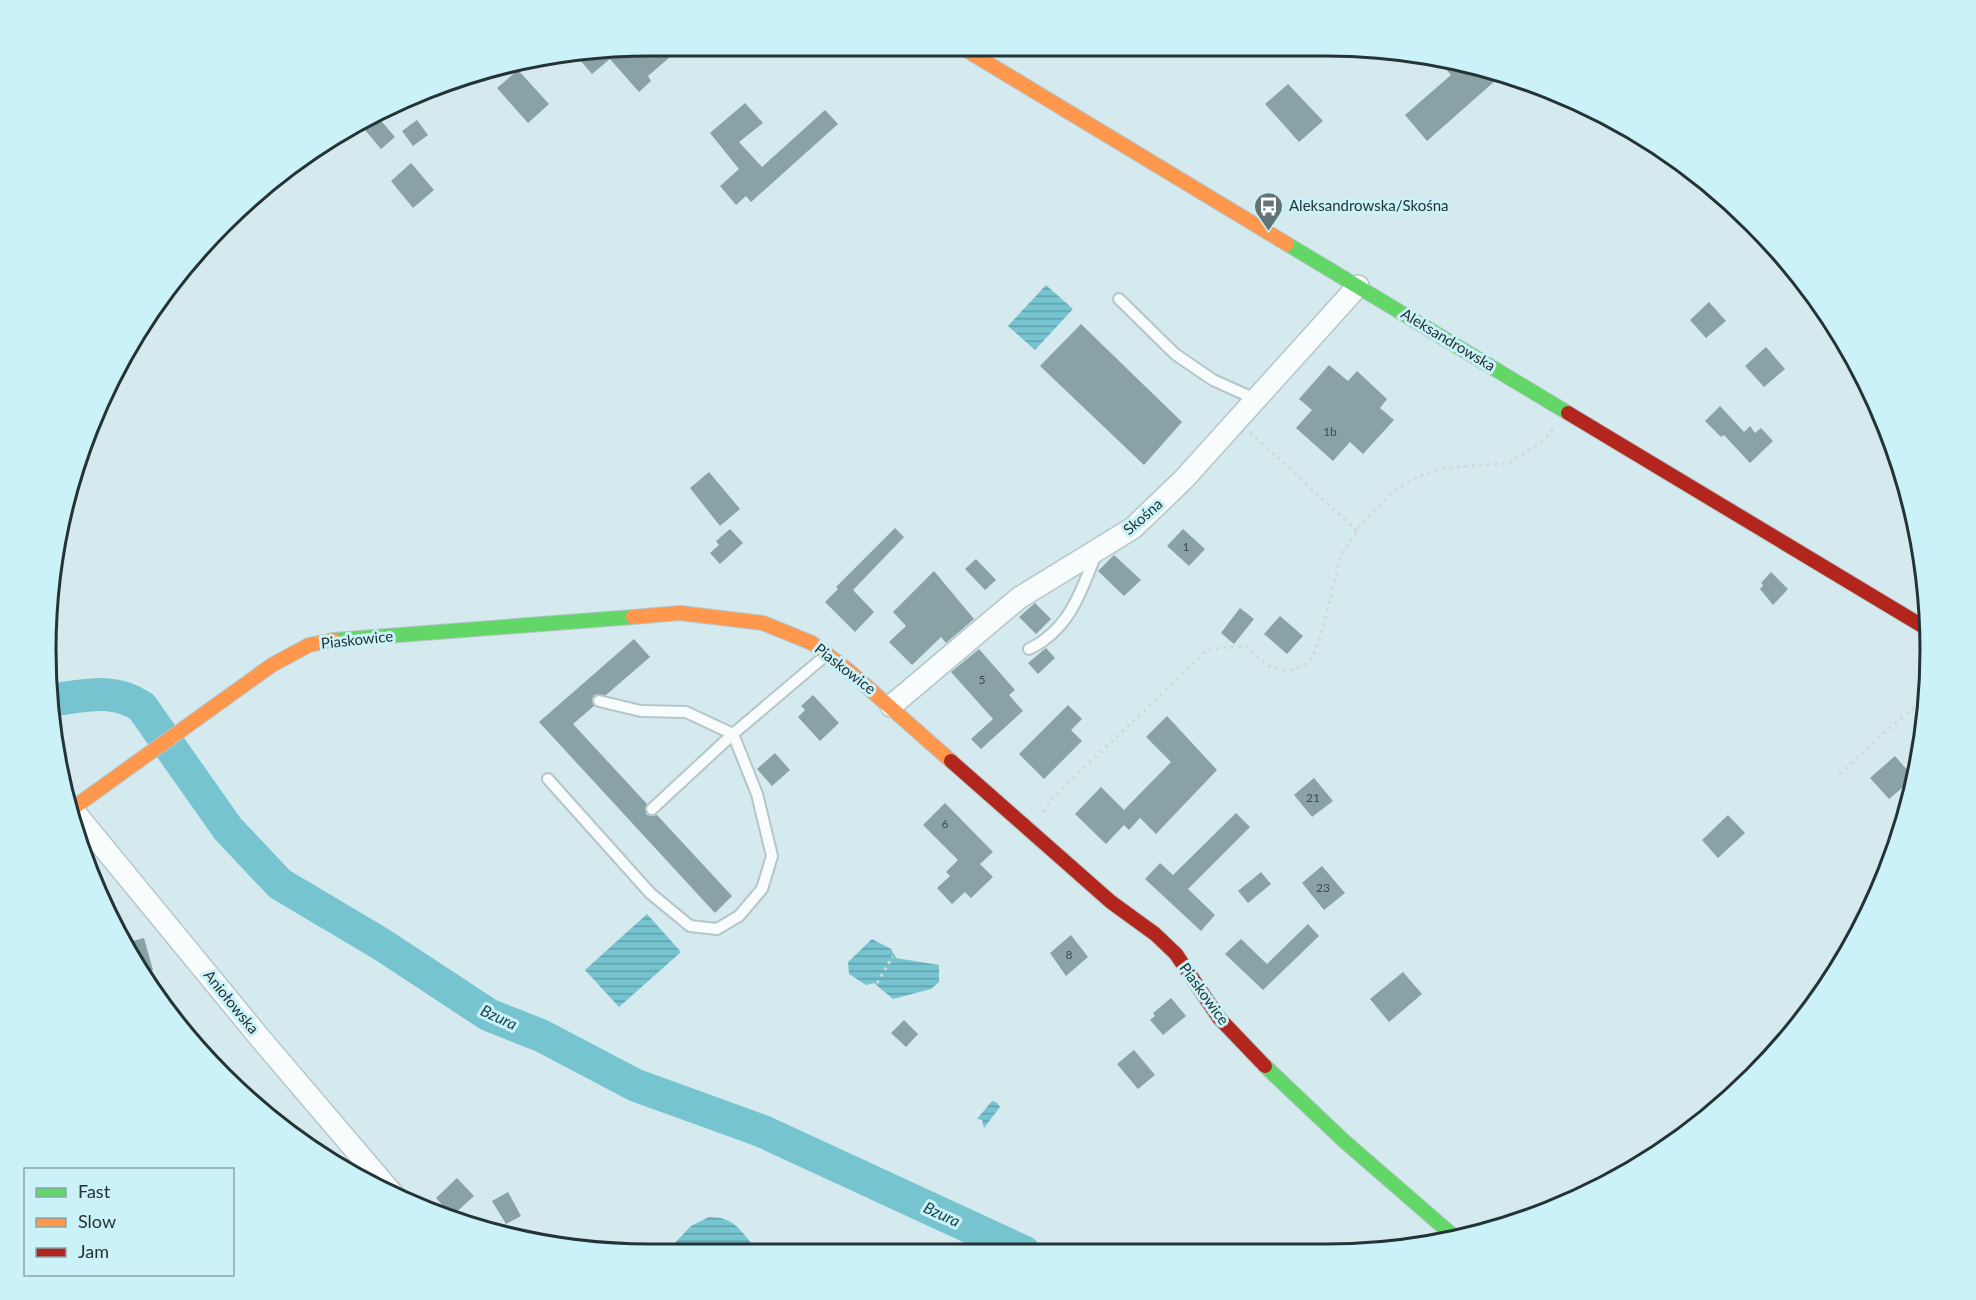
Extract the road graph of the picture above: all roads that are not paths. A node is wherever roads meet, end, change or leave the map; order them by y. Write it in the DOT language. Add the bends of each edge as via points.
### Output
graph roads {
  1 [pos="976,56"];
  2 [pos="1358,286"];
  3 [pos="1119,298"];
  4 [pos="1255,399"];
  5 [pos="1097,551"];
  6 [pos="1919,624"];
  7 [pos="1029,649"];
  8 [pos="827,654"];
  9 [pos="599,702"];
  10 [pos="891,706"];
  11 [pos="733,734"];
  12 [pos="548,779"];
  13 [pos="76,802"];
  14 [pos="652,809"];
  15 [pos="80,819"];
  16 [pos="380,1180"];
  17 [pos="1448,1231"];
  1 -- 2 [label="street, Aleksandrowska"];
  2 -- 4 [label="street, Skośna"];
  2 -- 6 [label="street, Aleksandrowska"];
  3 -- 4 [label="lane" via="1175,354 1213,380"];
  4 -- 5 [label="street, Skośna" via="1161,503"];
  5 -- 7 [label="lane" via="1072,612 1057,630"];
  5 -- 10 [label="street, Skośna" via="1004,609"];
  8 -- 10 [label="street, Piaskowice"];
  8 -- 11 [label="lane"];
  8 -- 13 [label="street, Piaskowice" via="812,643 763,623 680,613 332,640 309,645 282,659"];
  9 -- 11 [label="lane" via="641,711 686,712"];
  10 -- 17 [label="street, Piaskowice" via="1111,902 1155,934 1176,954 1219,1018 1256,1058"];
  11 -- 12 [label="lane" via="758,794 772,856 762,889 740,916 717,929 690,926 650,893"];
  11 -- 14 [label="lane"];
  15 -- 16 [label="street, Aniołowska"];
}
